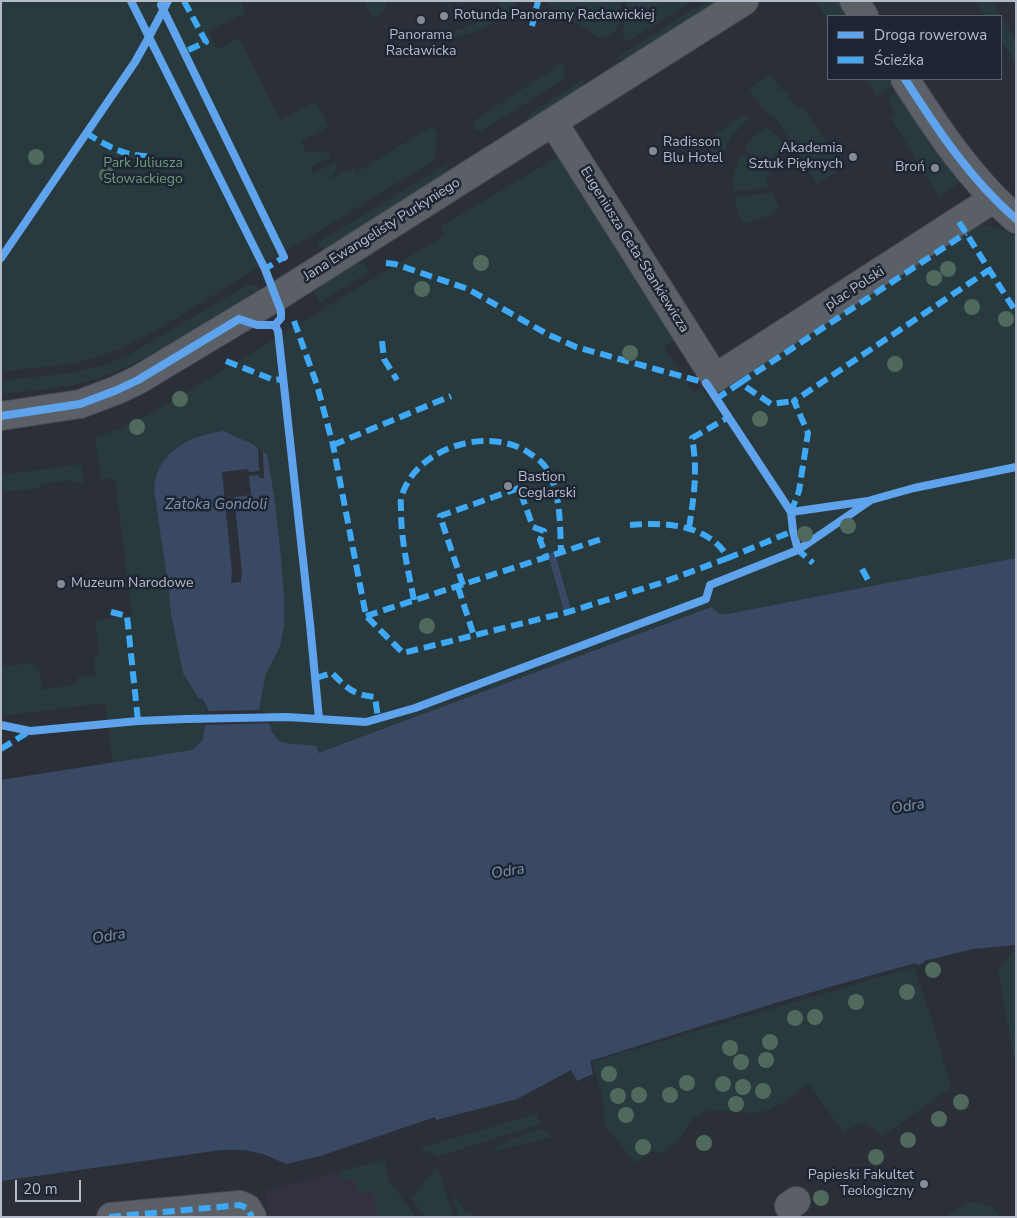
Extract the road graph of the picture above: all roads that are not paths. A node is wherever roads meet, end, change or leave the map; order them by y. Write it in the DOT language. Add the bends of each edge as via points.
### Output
graph roads {
  1 [pos="744,1"];
  2 [pos="854,1"];
  3 [pos="863,15"];
  4 [pos="905,80"];
  5 [pos="554,122"];
  6 [pos="993,200"];
  7 [pos="1016,219"];
  8 [pos="715,378"];
  9 [pos="1,416"];
  10 [pos="250,1212"];
  11 [pos="111,1216"];
  1 -- 5 [label="street, Jana Ewangelisty Purkyniego"];
  2 -- 3 [label="street"];
  4 -- 6 [label="street" via="940,133"];
  5 -- 8 [label="street, Eugeniusza Geta-Stankiewicza"];
  5 -- 9 [label="street, Jana Ewangelisty Purkyniego" via="138,380 80,404"];
  6 -- 7 [label="street"];
  6 -- 8 [label="street, plac Polski"];
  10 -- 11 [label="street" via="240,1205"];
}
